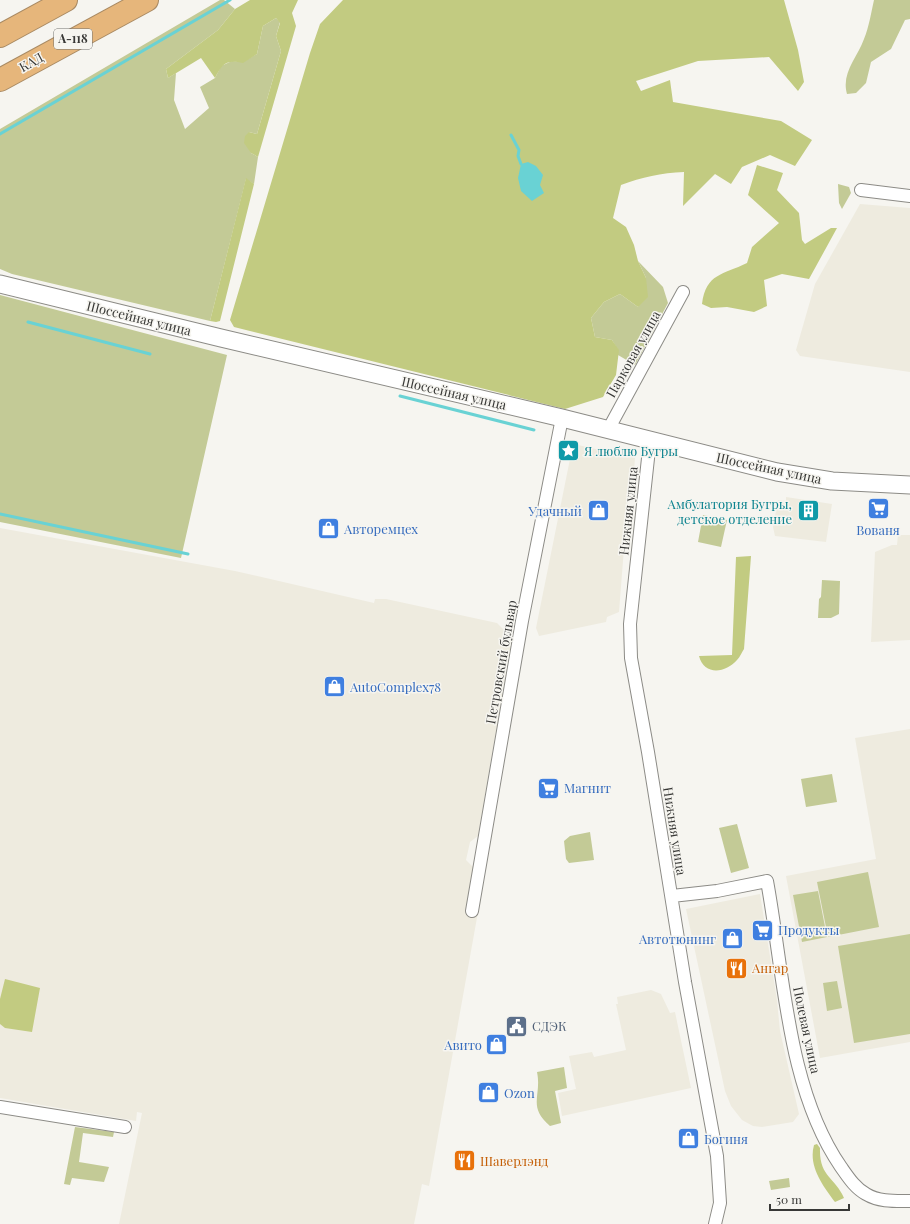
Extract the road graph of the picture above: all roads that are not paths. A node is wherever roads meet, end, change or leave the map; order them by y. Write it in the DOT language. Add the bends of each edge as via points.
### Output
graph roads {
  1 [pos="66,0"];
  2 [pos="147,0"];
  3 [pos="0,36"];
  4 [pos="0,80"];
  5 [pos="861,190"];
  6 [pos="910,196"];
  7 [pos="0,284"];
  8 [pos="683,292"];
  9 [pos="562,418"];
  10 [pos="608,430"];
  11 [pos="650,440"];
  12 [pos="910,485"];
  13 [pos="672,896"];
  14 [pos="472,911"];
  15 [pos="0,1107"];
  16 [pos="125,1127"];
  17 [pos="910,1202"];
  18 [pos="715,1224"];
  1 -- 3 [label="highway"];
  2 -- 4 [label="highway, КАД / А-118"];
  5 -- 6 [label="street"];
  7 -- 9 [label="main road, Шоссейная улица"];
  8 -- 10 [label="street, Парковая улица"];
  9 -- 10 [label="main road, Шоссейная улица"];
  9 -- 14 [label="street, Петровский бульвар" via="522,621"];
  10 -- 11 [label="main road, Шоссейная улица"];
  11 -- 12 [label="main road, Шоссейная улица" via="795,476 832,481"];
  11 -- 13 [label="street, Нижняя улица" via="630,624 631,658"];
  13 -- 17 [label="street, Полевая улица" via="717,891 767,881 791,1028 818,1128 846,1175 865,1194 884,1200"];
  13 -- 18 [label="street, Нижняя улица" via="717,1156 720,1203"];
  15 -- 16 [label="street"];
}
